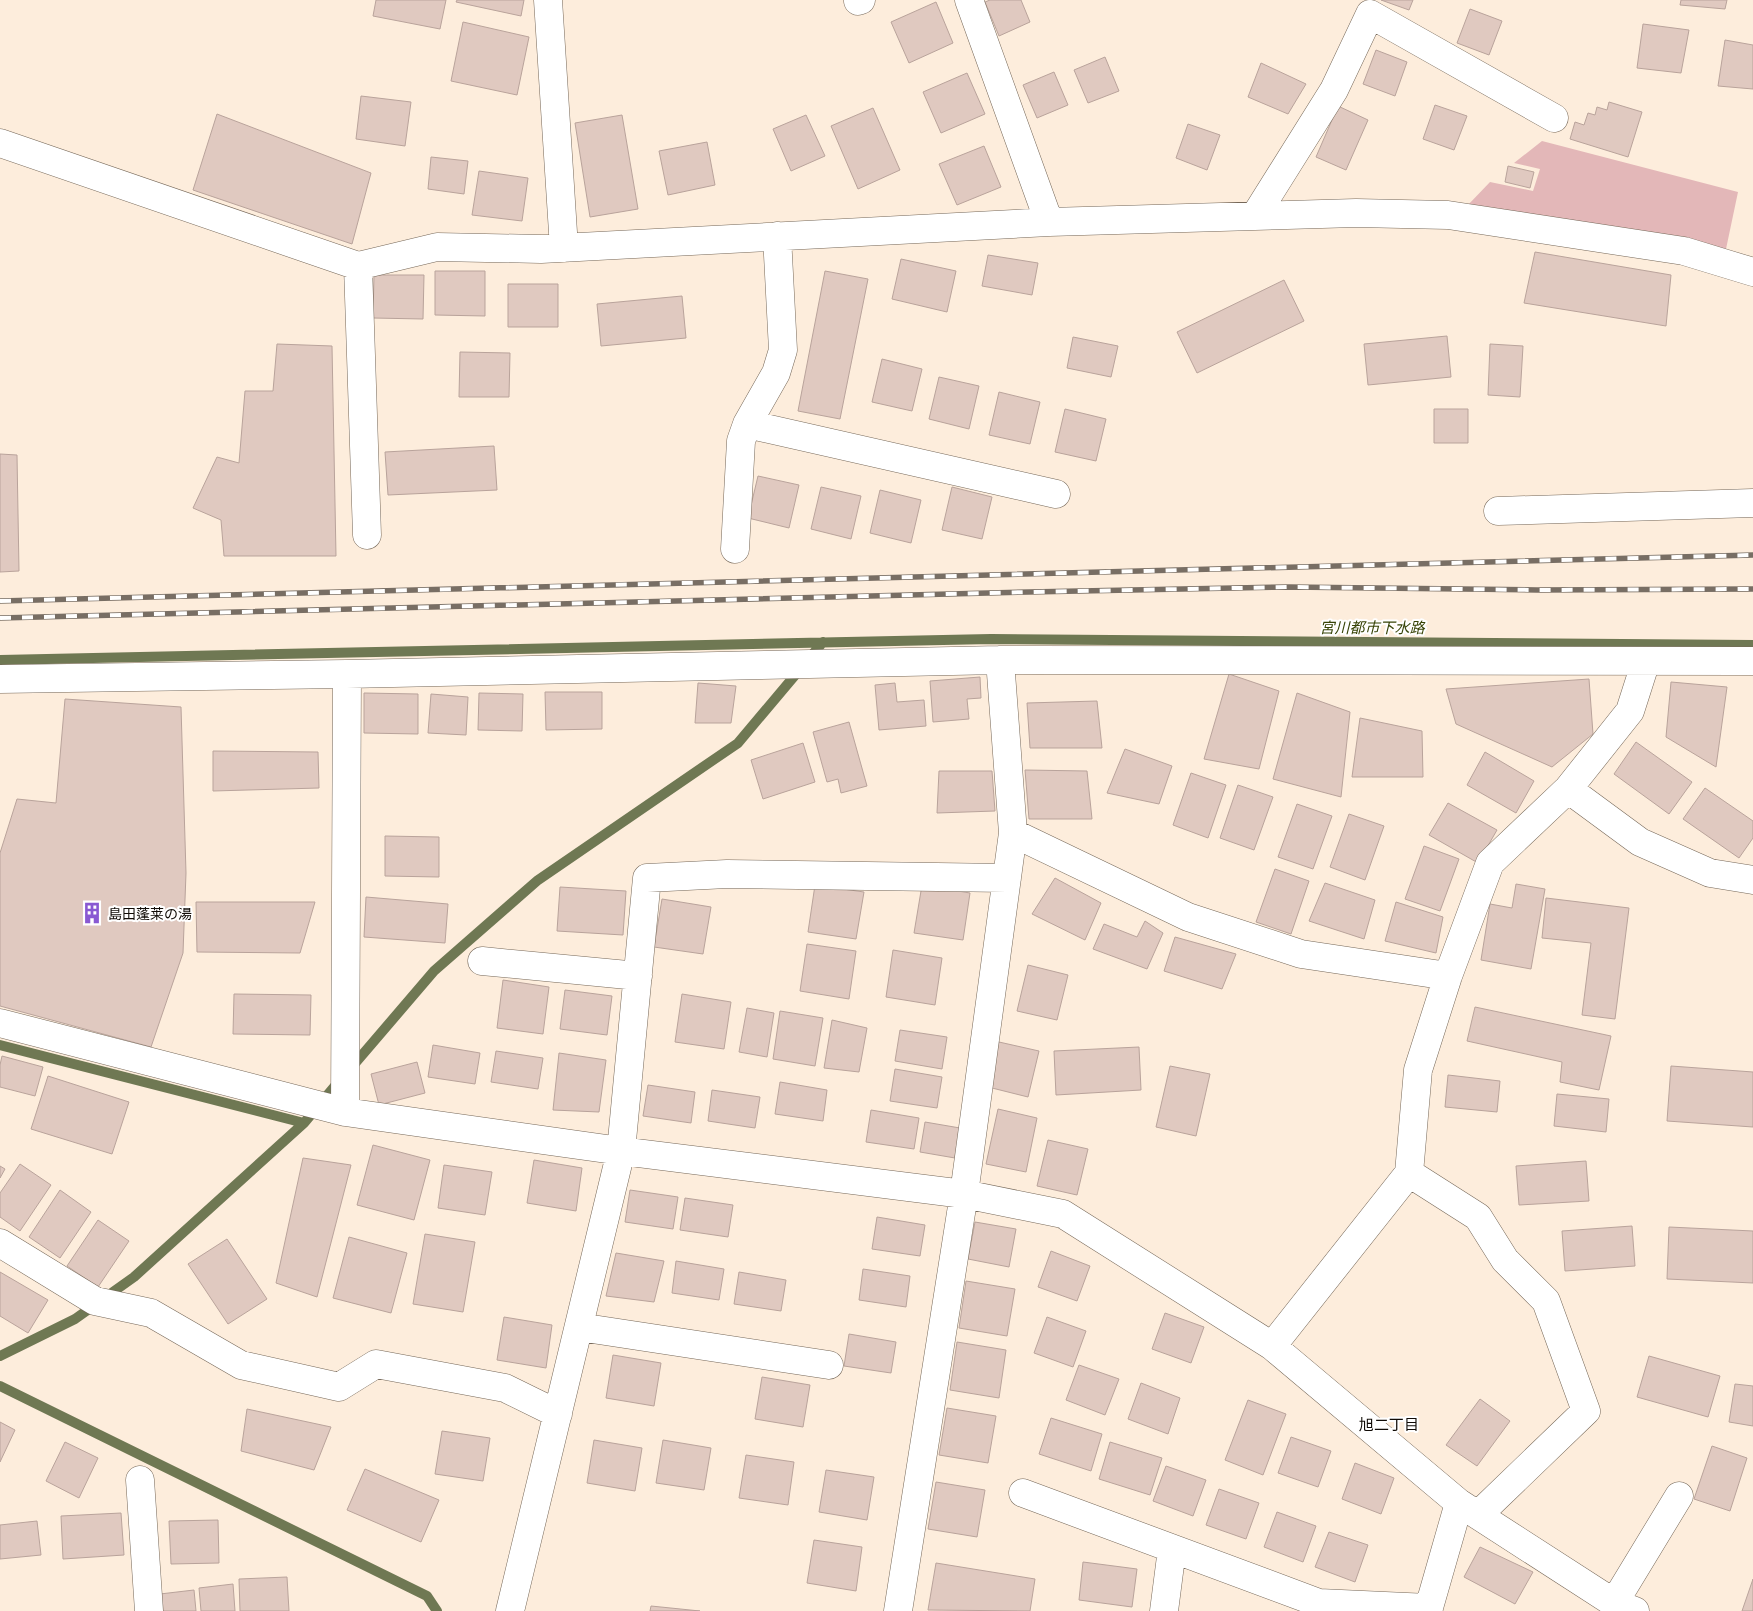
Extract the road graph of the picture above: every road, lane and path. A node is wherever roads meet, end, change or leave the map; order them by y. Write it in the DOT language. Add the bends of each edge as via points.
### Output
graph roads {
  1 [pos="548,0"];
  2 [pos="969,0"];
  3 [pos="1554,118"];
  4 [pos="0,143"];
  5 [pos="1255,216"];
  6 [pos="1049,222"];
  7 [pos="777,236"];
  8 [pos="564,248"];
  9 [pos="358,266"];
  10 [pos="1753,272"];
  11 [pos="747,424"];
  12 [pos="1056,494"];
  13 [pos="1753,503"];
  14 [pos="1498,511"];
  15 [pos="367,535"];
  16 [pos="735,549"];
  17 [pos="1000,660"];
  18 [pos="1646,661"];
  19 [pos="1753,661"];
  20 [pos="347,674"];
  21 [pos="0,679"];
  22 [pos="1568,789"];
  23 [pos="1013,833"];
  24 [pos="1007,878"];
  25 [pos="1753,880"];
  26 [pos="482,961"];
  27 [pos="638,976"];
  28 [pos="1448,976"];
  29 [pos="0,1024"];
  30 [pos="345,1112"];
  31 [pos="621,1151"];
  32 [pos="1409,1173"];
  33 [pos="964,1194"];
  34 [pos="0,1242"];
  35 [pos="579,1327"];
  36 [pos="1272,1346"];
  37 [pos="829,1365"];
  38 [pos="558,1414"];
  39 [pos="140,1480"];
  40 [pos="1023,1493"];
  41 [pos="1679,1496"];
  42 [pos="1469,1509"];
  43 [pos="1172,1549"];
  44 [pos="1625,1607"];
  45 [pos="1429,1610"];
  46 [pos="149,1611"];
  47 [pos="510,1611"];
  48 [pos="898,1611"];
  49 [pos="1164,1611"];
  1 -- 8 [label="street"];
  2 -- 6 [label="street"];
  3 -- 5 [label="street" via="1370,14 1334,90"];
  4 -- 9 [label="street"];
  5 -- 6 [label="street"];
  5 -- 10 [label="street" via="1448,214 1684,252"];
  6 -- 7 [label="street"];
  7 -- 8 [label="street"];
  7 -- 11 [label="street" via="783,350 776,373"];
  8 -- 9 [label="street" via="437,247"];
  9 -- 15 [label="street"];
  11 -- 12 [label="street"];
  11 -- 16 [label="street" via="741,441"];
  13 -- 14 [label="street"];
  17 -- 18 [label="street"];
  17 -- 20 [label="street"];
  17 -- 23 [label="street"];
  18 -- 19 [label="street"];
  18 -- 22 [label="street" via="1630,711"];
  20 -- 21 [label="street"];
  20 -- 30 [label="street"];
  22 -- 25 [label="street" via="1640,842 1710,873"];
  22 -- 28 [label="street" via="1490,864"];
  23 -- 24 [label="street"];
  23 -- 28 [label="street" via="1188,917 1301,954"];
  24 -- 27 [label="street" via="727,874 647,878"];
  24 -- 33 [label="street"];
  26 -- 27 [label="street"];
  27 -- 31 [label="street"];
  28 -- 32 [label="street" via="1418,1070"];
  29 -- 30 [label="street"];
  30 -- 31 [label="street"];
  31 -- 33 [label="street"];
  31 -- 35 [label="street"];
  32 -- 36 [label="street"];
  32 -- 42 [label="street" via="1478,1217 1505,1260 1546,1301 1586,1411"];
  33 -- 36 [label="street" via="1062,1214"];
  33 -- 48 [label="street"];
  34 -- 38 [label="street" via="96,1301 151,1313 241,1365 339,1388 376,1364 505,1388"];
  35 -- 37 [label="street"];
  35 -- 38 [label="street"];
  36 -- 42 [label="street"];
  38 -- 47 [label="street"];
  39 -- 46 [label="street"];
  40 -- 43 [label="street"];
  41 -- 44 [label="street"];
  42 -- 44 [label="street"];
  42 -- 45 [label="street"];
  43 -- 45 [label="street" via="1319,1604"];
  43 -- 49 [label="street"];
}
